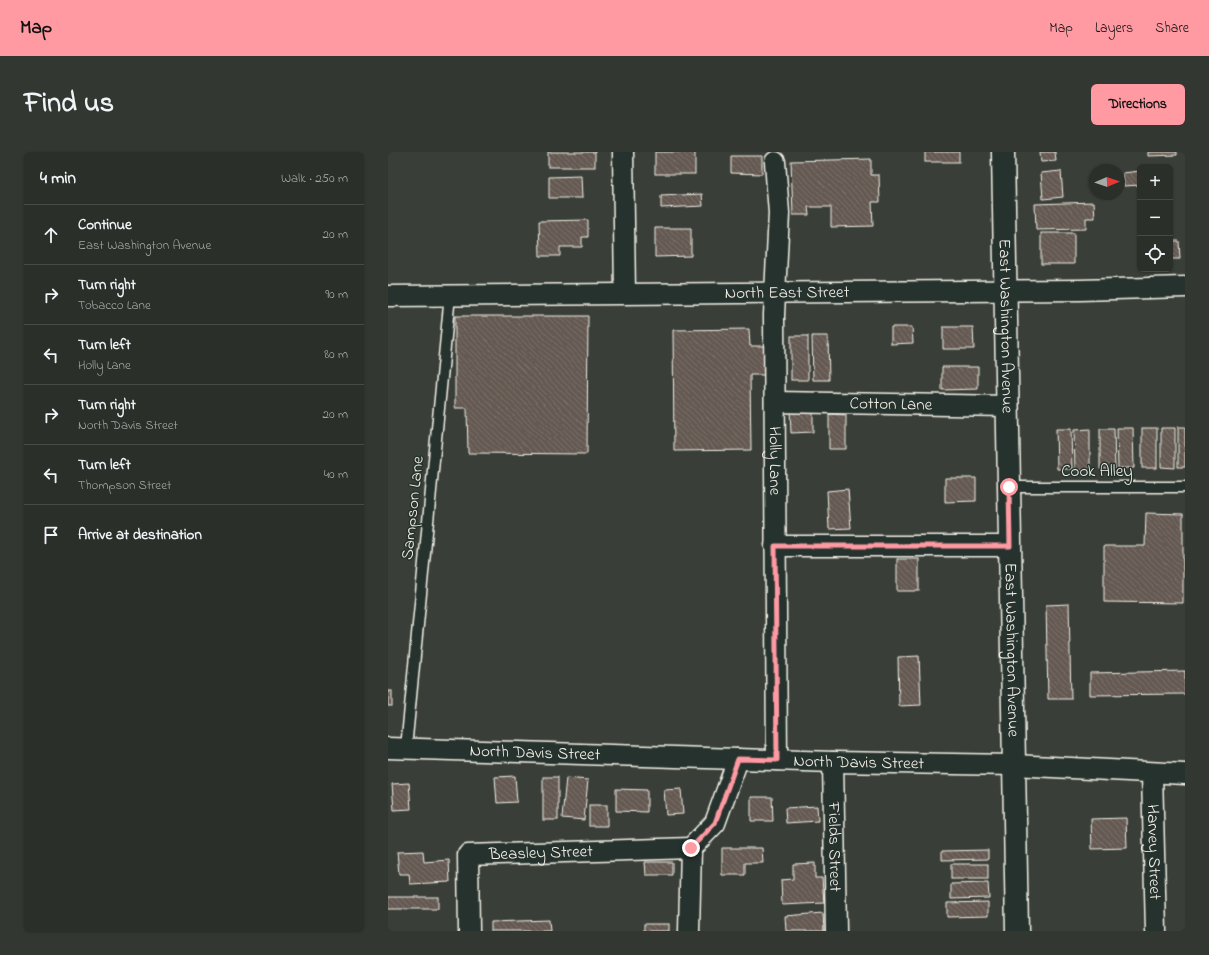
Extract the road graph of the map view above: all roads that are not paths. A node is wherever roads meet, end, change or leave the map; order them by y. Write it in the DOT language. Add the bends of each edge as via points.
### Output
graph roads {
  1 [pos="623,152"];
  2 [pos="1003,152"];
  3 [pos="775,162"];
  4 [pos="1185,287"];
  5 [pos="1006,290"];
  6 [pos="776,291"];
  7 [pos="625,293"];
  8 [pos="450,295"];
  9 [pos="388,296"];
  10 [pos="775,402"];
  11 [pos="1008,406"];
  12 [pos="1009,487"];
  13 [pos="1185,487"];
  14 [pos="775,546"];
  15 [pos="1010,546"];
  16 [pos="397,748"];
  17 [pos="738,759"];
  18 [pos="777,760"];
  19 [pos="833,762"];
  20 [pos="1014,765"];
  21 [pos="1152,773"];
  22 [pos="1185,774"];
  23 [pos="691,848"];
  24 [pos="469,931"];
  25 [pos="689,931"];
  26 [pos="836,931"];
  27 [pos="1017,931"];
  28 [pos="1156,931"];
  1 -- 7 [label="street"];
  2 -- 5 [label="street, East Washington Avenue"];
  3 -- 6 [label="street, Holly Lane" via="779,213"];
  4 -- 5 [label="street, North East Street"];
  5 -- 6 [label="street, North East Street"];
  5 -- 11 [label="street, East Washington Avenue"];
  6 -- 7 [label="street, North East Street"];
  6 -- 10 [label="street, Holly Lane"];
  7 -- 8 [label="street, North East Street"];
  8 -- 9 [label="street, North East Street"];
  8 -- 16 [label="lane, Sampson Lane"];
  10 -- 11 [label="street, Cotton Lane"];
  10 -- 14 [label="street, Holly Lane"];
  11 -- 12 [label="street, East Washington Avenue"];
  12 -- 13 [label="lane, Cook Alley"];
  12 -- 15 [label="street, East Washington Avenue"];
  14 -- 15 [label="street"];
  14 -- 18 [label="street, Holly Lane"];
  15 -- 20 [label="street, East Washington Avenue"];
  16 -- 17 [label="street, North Davis Street"];
  17 -- 18 [label="street, North Davis Street"];
  17 -- 23 [label="street" via="715,823"];
  18 -- 19 [label="street, North Davis Street"];
  19 -- 20 [label="street, North Davis Street"];
  19 -- 26 [label="street, Fields Street"];
  20 -- 21 [label="street, North Davis Street"];
  20 -- 27 [label="street, East Washington Avenue"];
  21 -- 22 [label="street, North Davis Street"];
  21 -- 28 [label="street, Harvey Street"];
  23 -- 24 [label="street, Beasley Street" via="468,855"];
  23 -- 25 [label="street"];
}
